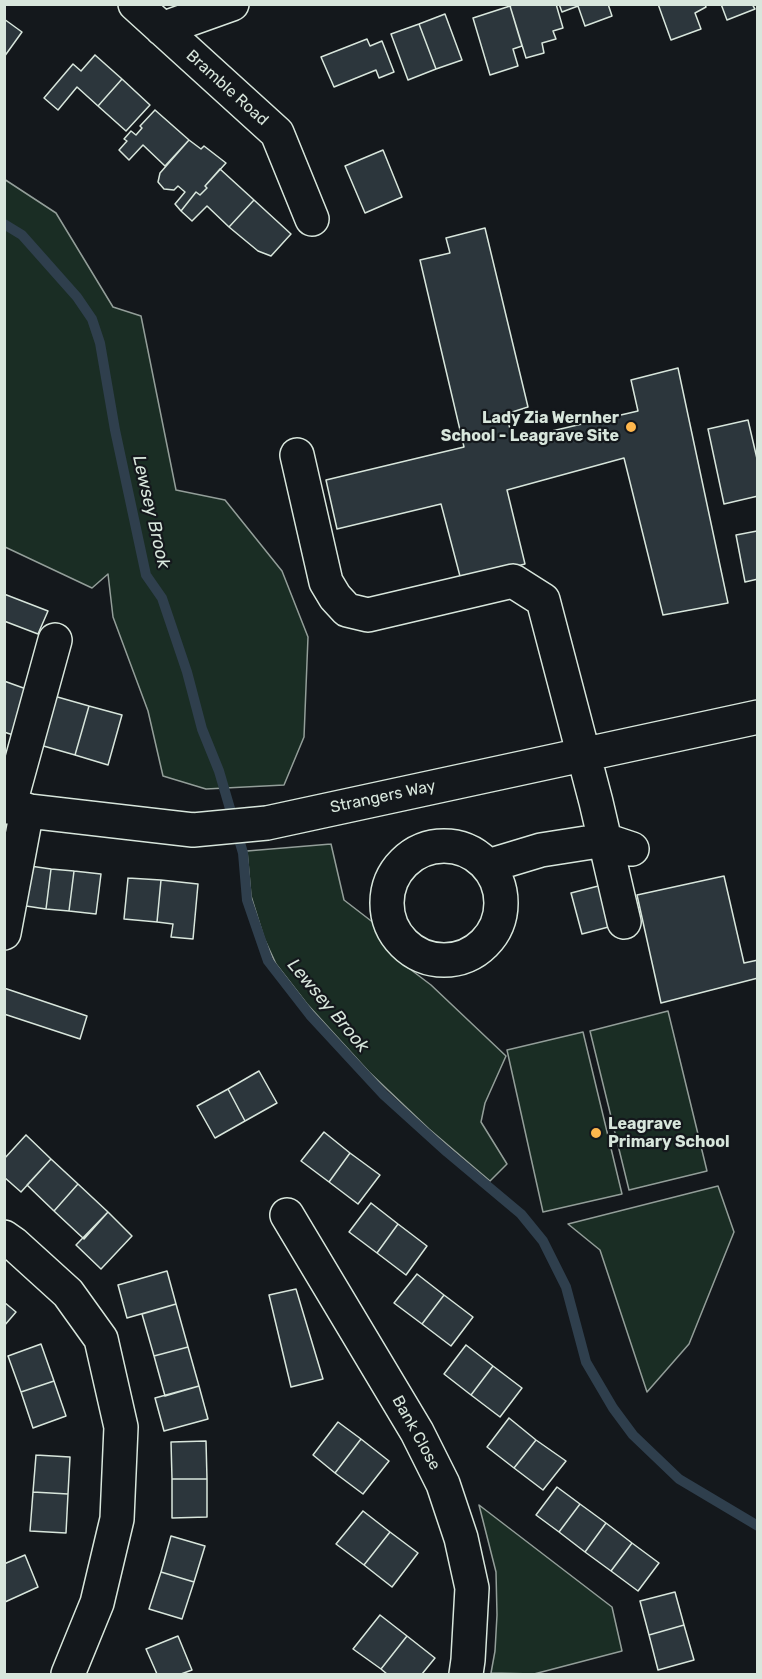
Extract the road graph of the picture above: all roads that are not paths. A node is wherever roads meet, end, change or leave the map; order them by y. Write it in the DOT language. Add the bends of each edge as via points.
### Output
graph roads {
  1 [pos="135,4"];
  2 [pos="232,4"];
  3 [pos="162,29"];
  4 [pos="312,219"];
  5 [pos="297,455"];
  6 [pos="55,640"];
  7 [pos="758,717"];
  8 [pos="583,754"];
  9 [pos="14,807"];
  10 [pos="619,845"];
  11 [pos="489,866"];
  12 [pos="624,922"];
  13 [pos="4,933"];
  14 [pos="287,1215"];
  15 [pos="4,1237"];
  16 [pos="68,1674"];
  17 [pos="465,1674"];
  1 -- 3 [label="street, Bramble Road"];
  2 -- 3 [label="street"];
  3 -- 4 [label="street, Bramble Road" via="277,133"];
  5 -- 8 [label="street" via="326,582 347,610 368,615 513,581 543,600"];
  6 -- 9 [label="street"];
  7 -- 8 [label="street, Strangers Way"];
  8 -- 9 [label="street, Strangers Way" via="267,823 193,830"];
  8 -- 10 [label="street"];
  9 -- 13 [label="street"];
  10 -- 11 [label="street" via="541,850"];
  10 -- 12 [label="street"];
  14 -- 17 [label="street, Bank Close" via="417,1432 443,1484 472,1588"];
  15 -- 16 [label="street" via="68,1293 101,1339 121,1427 117,1519 97,1603"];
}
